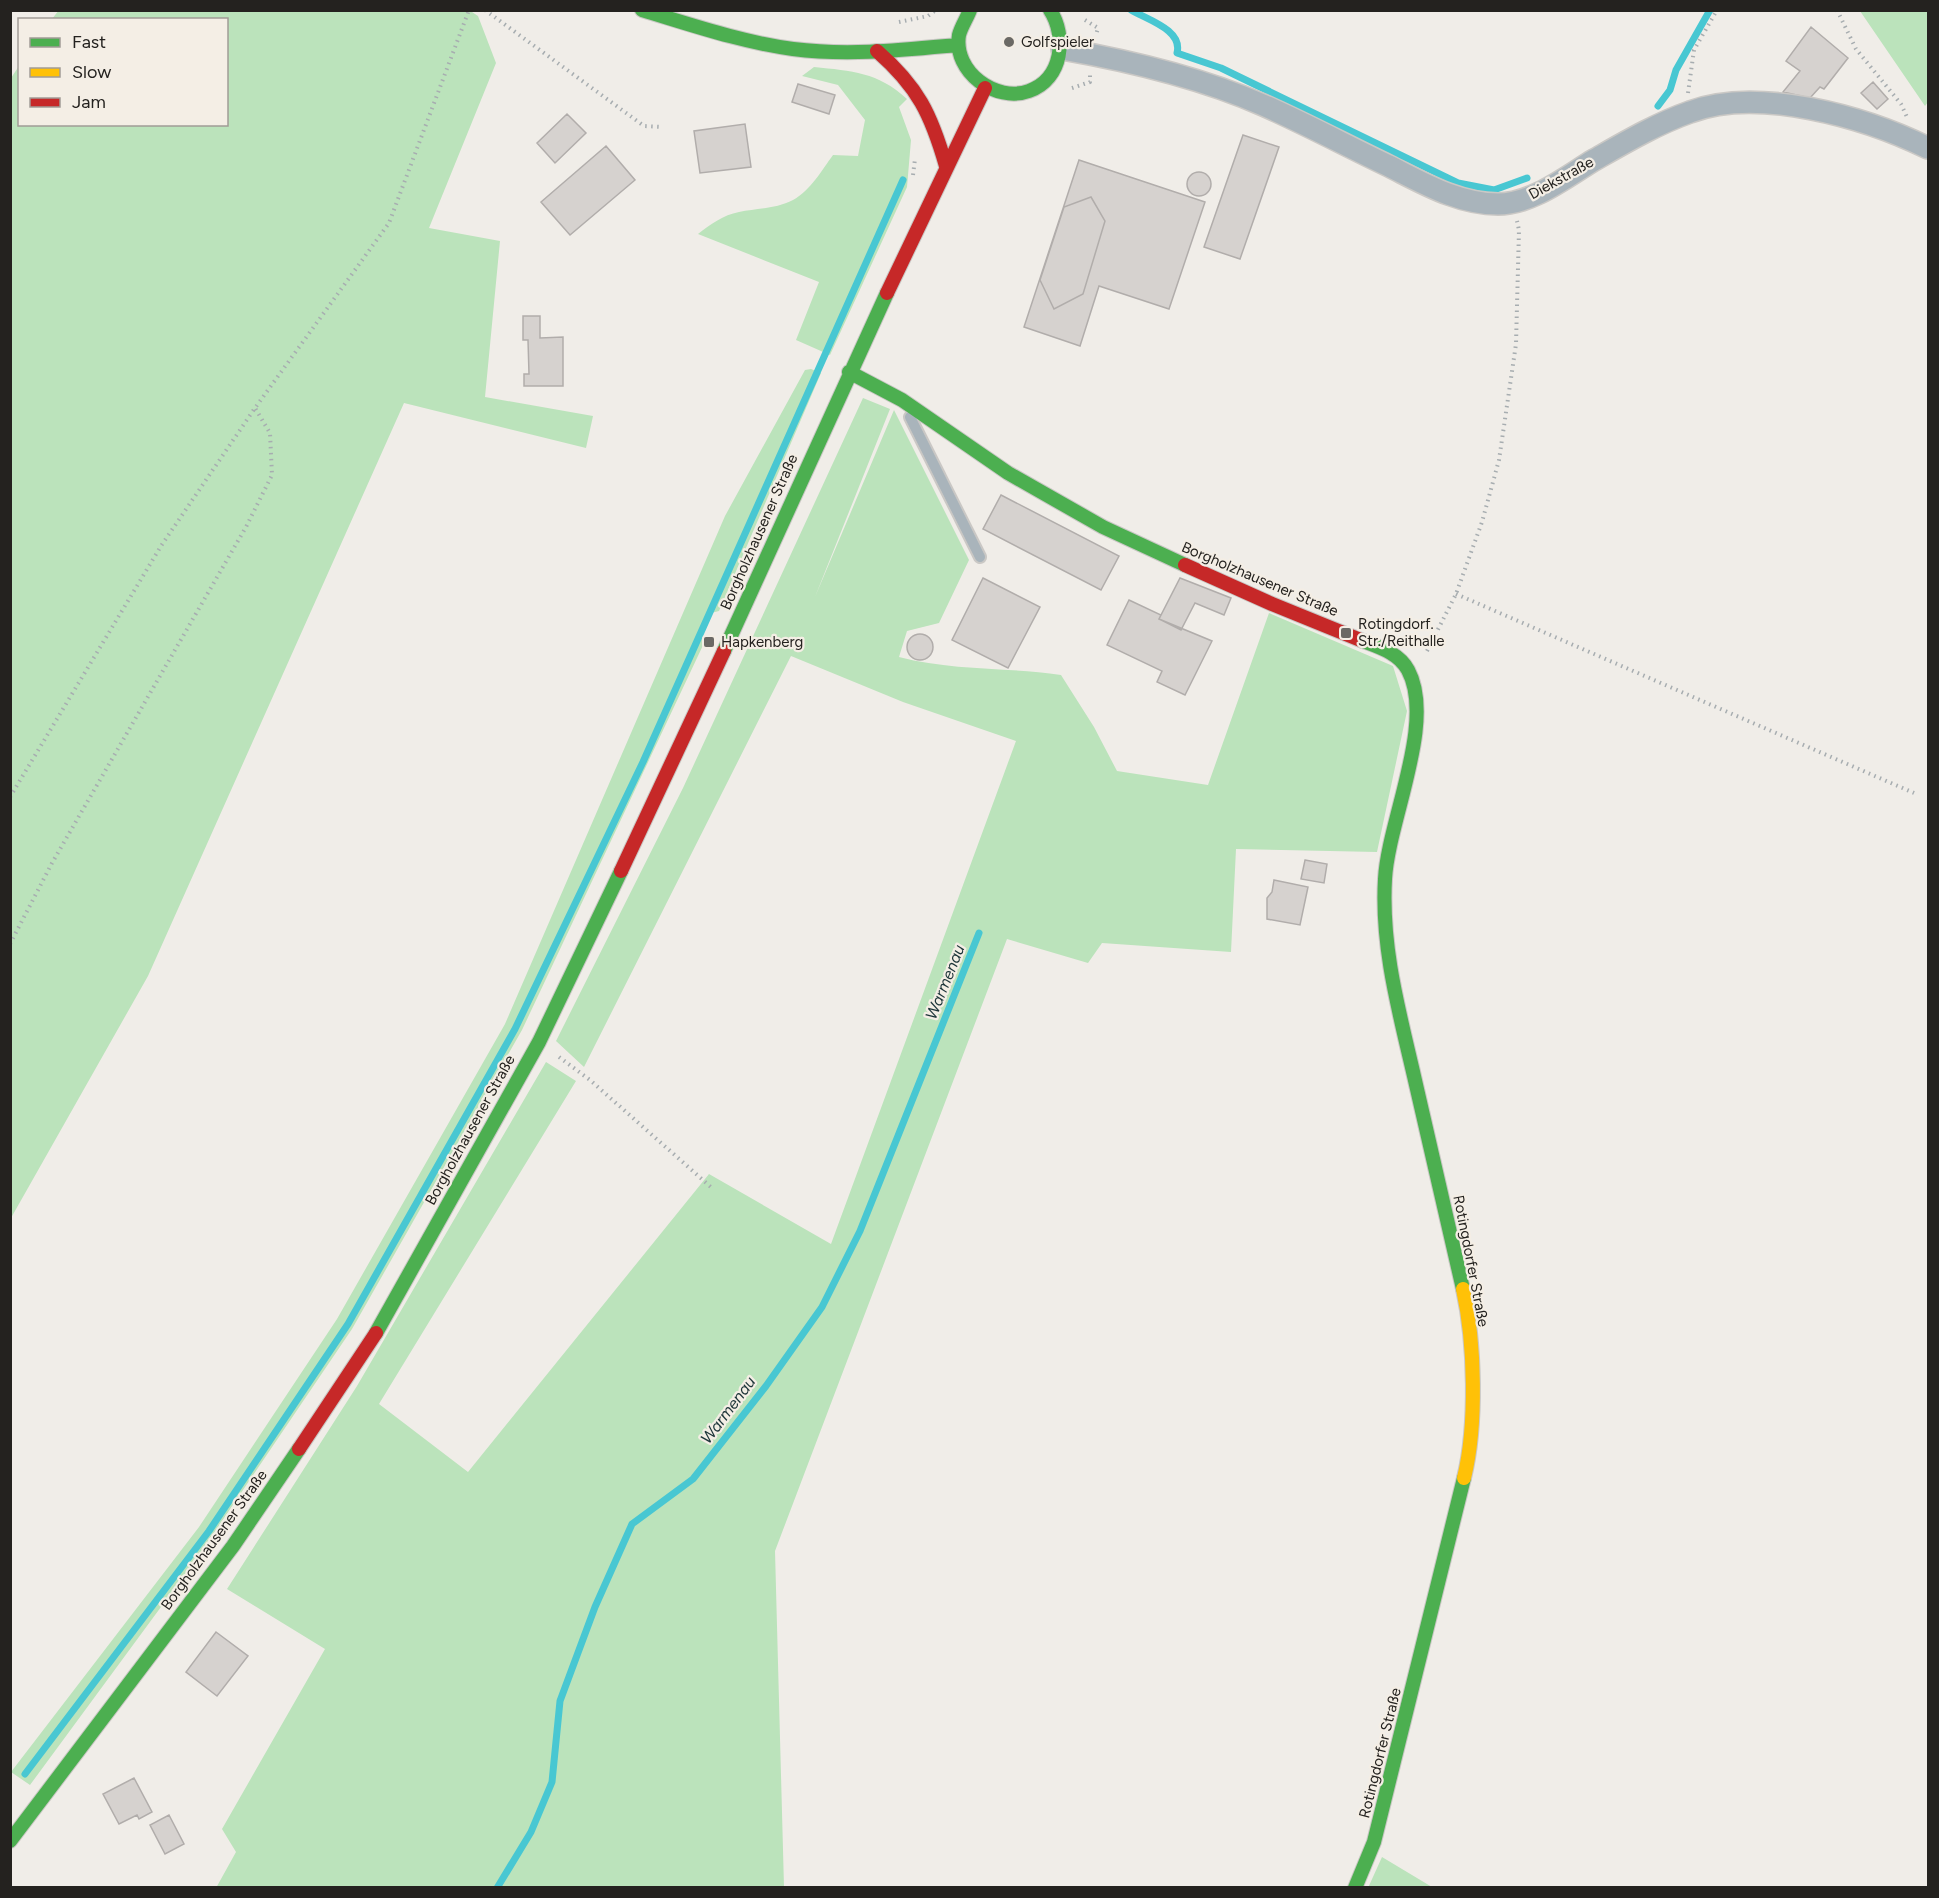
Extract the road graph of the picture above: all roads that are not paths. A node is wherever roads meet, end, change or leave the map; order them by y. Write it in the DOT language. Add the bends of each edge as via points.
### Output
graph roads {
  1 [pos="642,10"];
  2 [pos="970,10"];
  3 [pos="1050,10"];
  4 [pos="958,45"];
  5 [pos="1062,49"];
  6 [pos="877,51"];
  7 [pos="985,88"];
  8 [pos="1923,145"];
  9 [pos="946,166"];
  10 [pos="849,372"];
  11 [pos="902,400"];
  12 [pos="980,557"];
  13 [pos="1409,671"];
  14 [pos="10,1841"];
  15 [pos="1355,1887"];
  1 -- 6 [label="main road" via="757,43 797,50"];
  2 -- 4 [label="main road" via="959,32"];
  3 -- 5 [label="main road" via="1061,33"];
  4 -- 6 [label="main road"];
  4 -- 7 [label="main road" via="971,77"];
  5 -- 7 [label="main road" via="1057,65 1034,89 1001,94"];
  5 -- 8 [label="street, Diekstraße" via="1194,78 1262,105 1451,196 1495,204 1512,203 1541,191 1626,142 1691,111 1755,101 1803,107"];
  6 -- 9 [label="main road" via="911,83 939,138"];
  7 -- 9 [label="main road, Borgholzhausener Straße"];
  9 -- 10 [label="main road, Borgholzhausener Straße"];
  10 -- 11 [label="main road, Borgholzhausener Straße"];
  10 -- 14 [label="main road, Borgholzhausener Straße" via="671,768 539,1042 370,1344 233,1546"];
  11 -- 12 [label="lane"];
  11 -- 13 [label="main road, Borgholzhausener Straße" via="1008,473 1103,527 1272,604 1389,651"];
  13 -- 15 [label="main road, Rotingdorfer Straße" via="1417,710 1412,751 1388,854 1383,910 1388,965 1465,1300 1472,1376 1471,1451 1374,1842"];
}
